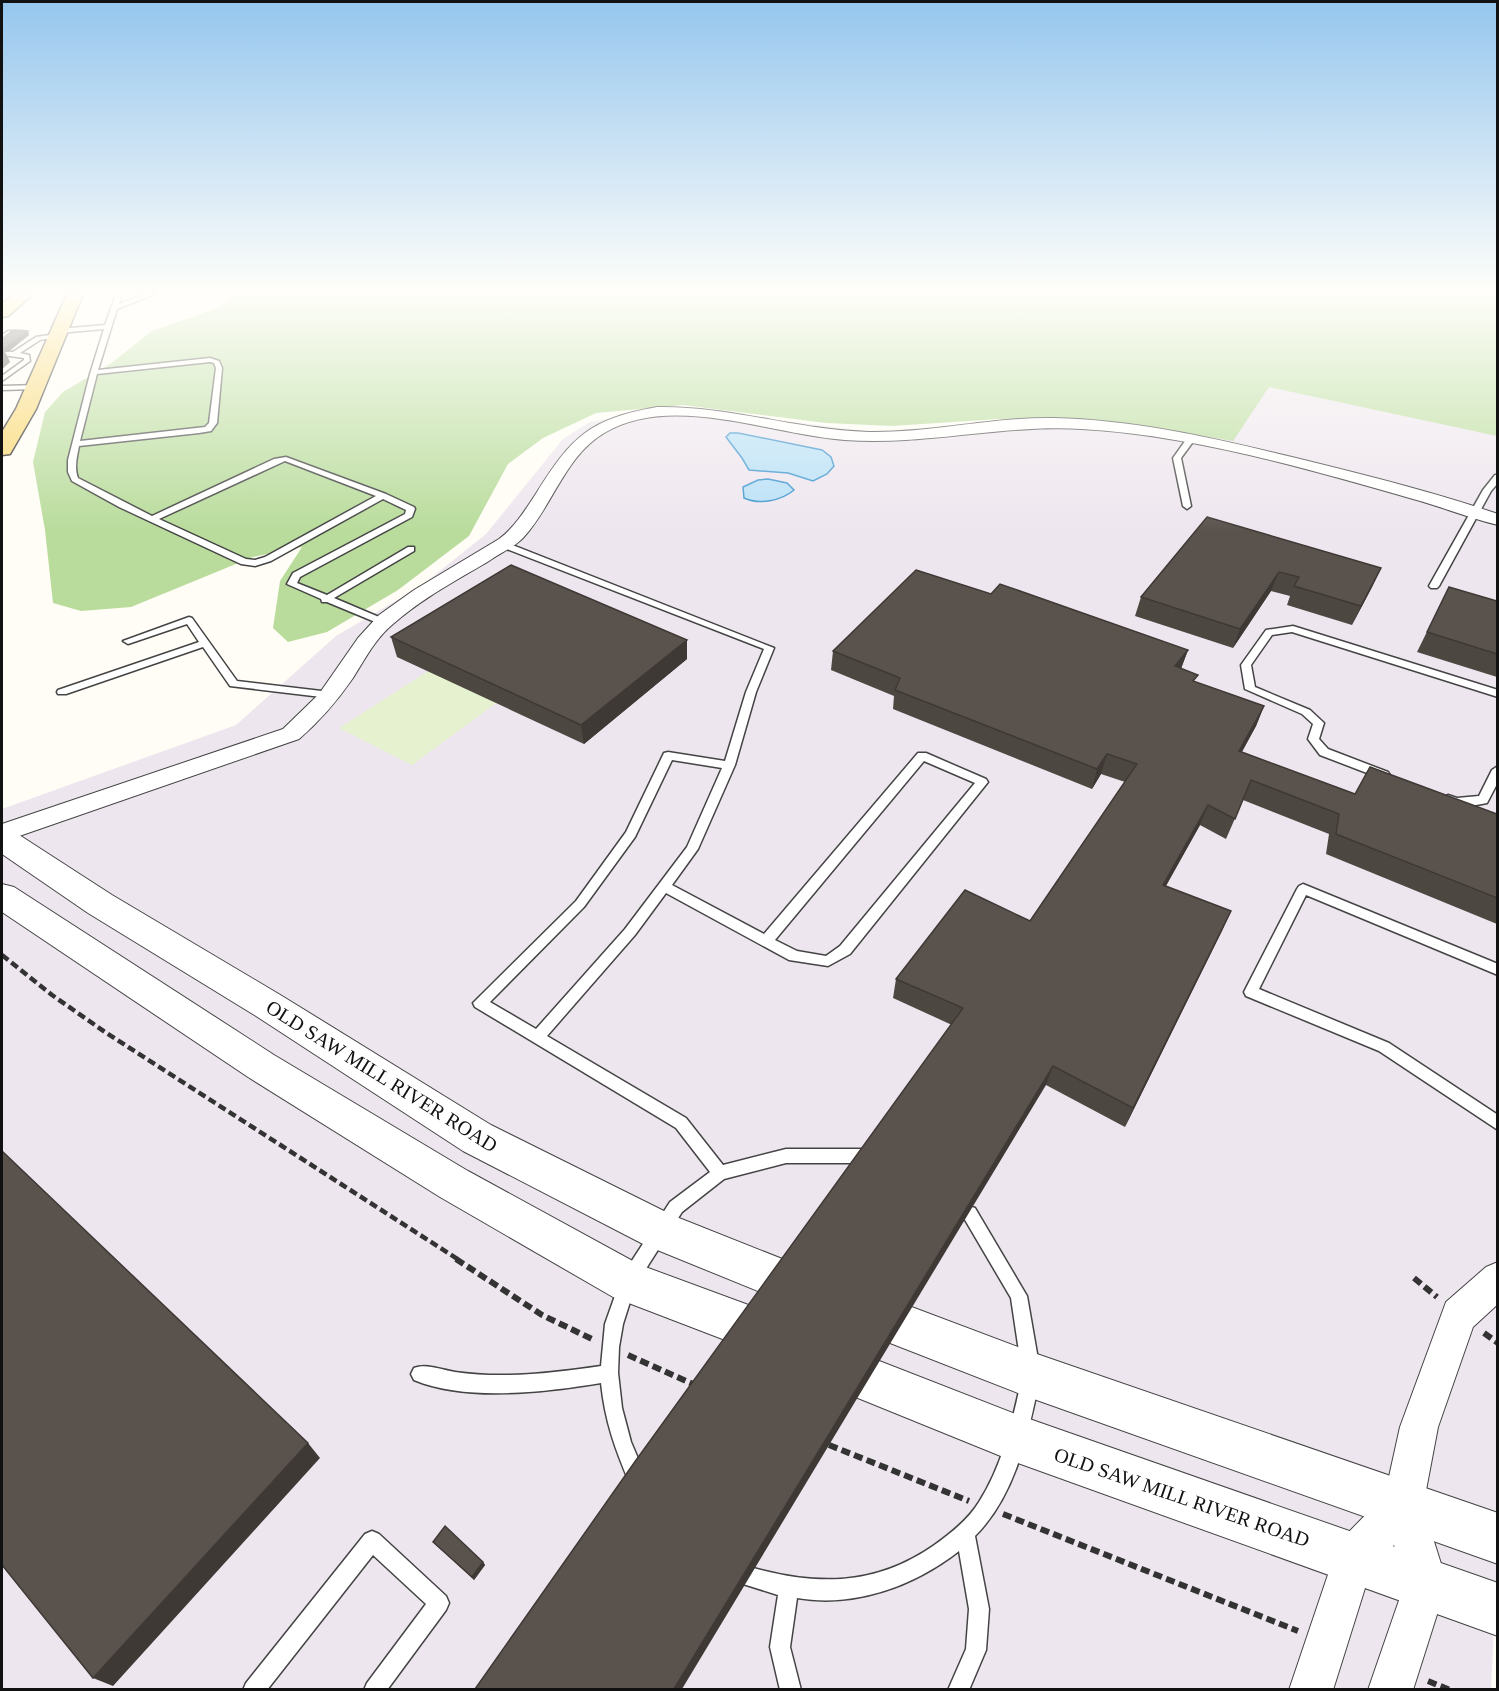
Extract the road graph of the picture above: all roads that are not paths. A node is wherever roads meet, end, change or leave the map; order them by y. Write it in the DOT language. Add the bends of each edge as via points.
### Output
graph roads {
  1 [pos="94,372"];
  2 [pos="38,373"];
  3 [pos="218,373"];
  4 [pos="35,387"];
  5 [pos="5,388"];
  6 [pos="2,394"];
  7 [pos="1191,439"];
  8 [pos="76,444"];
  9 [pos="2,449"];
  10 [pos="1497,477"];
  11 [pos="383,496"];
  12 [pos="1187,506"];
  13 [pos="1475,512"];
  14 [pos="152,519"];
  15 [pos="1497,520"];
  16 [pos="502,544"];
  17 [pos="411,549"];
  18 [pos="1434,586"];
  19 [pos="325,600"];
  20 [pos="382,622"];
  21 [pos="128,641"];
  22 [pos="206,643"];
  23 [pos="62,692"];
  24 [pos="1497,694"];
  25 [pos="330,695"];
  26 [pos="729,765"];
  27 [pos="1497,770"];
  28 [pos="1390,777"];
  29 [pos="1434,793"];
  30 [pos="2,833"];
  31 [pos="2,839"];
  32 [pos="663,887"];
  33 [pos="2,896"];
  34 [pos="766,941"];
  35 [pos="1497,970"];
  36 [pos="537,1038"];
  37 [pos="1497,1124"];
  38 [pos="868,1156"];
  39 [pos="720,1173"];
  40 [pos="969,1213"];
  41 [pos="660,1231"];
  42 [pos="780,1279"];
  43 [pos="1497,1279"];
  44 [pos="628,1282"];
  45 [pos="901,1325"];
  46 [pos="746,1326"];
  47 [pos="609,1373"];
  48 [pos="420,1374"];
  49 [pos="1031,1375"];
  50 [pos="869,1380"];
  51 [pos="1018,1439"];
  52 [pos="637,1477"];
  53 [pos="1402,1506"];
  54 [pos="965,1533"];
  55 [pos="1497,1539"];
  56 [pos="1354,1557"];
  57 [pos="750,1577"];
  58 [pos="1426,1583"];
  59 [pos="789,1588"];
  60 [pos="1497,1610"];
  61 [pos="1394,1679"];
  62 [pos="253,1689"];
  63 [pos="374,1689"];
  64 [pos="791,1689"];
  65 [pos="958,1689"];
  66 [pos="1311,1689"];
  1 -- 8 [label="lane"];
  2 -- 4 [label="main road"];
  3 -- 8 [label="lane" via="213,423 207,429"];
  4 -- 5 [label="lane"];
  4 -- 9 [label="main road"];
  5 -- 6 [label="lane"];
  7 -- 12 [label="lane" via="1177,458"];
  7 -- 13 [label="street"];
  7 -- 16 [label="street" via="1053,423 911,435 844,435 720,414 657,413 605,426 578,445 532,515 514,537"];
  8 -- 14 [label="lane" via="72,472 75,479"];
  10 -- 13 [label="lane"];
  11 -- 14 [label="lane" via="286,459"];
  11 -- 14 [label="lane" via="268,560 255,563 244,562"];
  11 -- 19 [label="lane" via="411,509 409,515 296,575 292,584 296,588"];
  13 -- 15 [label="street"];
  13 -- 18 [label="lane"];
  16 -- 20 [label="street"];
  16 -- 26 [label="lane" via="769,648"];
  17 -- 19 [label="lane"];
  19 -- 20 [label="lane"];
  20 -- 25 [label="street"];
  21 -- 22 [label="lane" via="189,620"];
  22 -- 23 [label="lane"];
  22 -- 25 [label="lane" via="234,684"];
  24 -- 28 [label="lane" via="1293,629 1269,632 1246,665 1250,689 1306,712 1319,723 1313,739 1324,752"];
  25 -- 30 [label="street" via="291,734"];
  26 -- 32 [label="lane" via="692,849"];
  26 -- 36 [label="lane" via="668,756 631,834 580,904 480,1003"];
  27 -- 29 [label="lane" via="1483,800 1456,802"];
  31 -- 41 [label="street, OLD SAW MILL RIVER ROAD" via="477,1138"];
  32 -- 34 [label="lane"];
  32 -- 36 [label="lane" via="630,932"];
  33 -- 44 [label="street" via="261,1066 454,1184"];
  34 -- 34 [label="lane" via="794,956 828,961 845,950 982,782 922,756"];
  35 -- 37 [label="lane" via="1303,889 1251,992 1384,1047"];
  36 -- 39 [label="lane" via="681,1124"];
  38 -- 39 [label="lane" via="786,1155"];
  39 -- 41 [label="lane" via="676,1207"];
  40 -- 49 [label="lane" via="1019,1296"];
  41 -- 42 [label="street, OLD SAW MILL RIVER ROAD"];
  41 -- 44 [label="lane"];
  43 -- 53 [label="street" via="1459,1315 1419,1427"];
  44 -- 46 [label="street"];
  44 -- 47 [label="lane" via="614,1324"];
  45 -- 49 [label="street"];
  47 -- 48 [label="lane" via="551,1383 501,1385 447,1382"];
  47 -- 52 [label="lane" via="613,1408"];
  49 -- 51 [label="lane"];
  49 -- 53 [label="street"];
  50 -- 51 [label="street, OLD SAW MILL RIVER ROAD"];
  51 -- 54 [label="lane" via="987,1508"];
  51 -- 56 [label="street, OLD SAW MILL RIVER ROAD"];
  53 -- 55 [label="street"];
  53 -- 56 [label="street"];
  53 -- 58 [label="street"];
  54 -- 59 [label="lane" via="928,1562 886,1582 838,1591"];
  54 -- 65 [label="lane" via="979,1609 976,1650"];
  56 -- 58 [label="street, OLD SAW MILL RIVER ROAD"];
  56 -- 66 [label="street"];
  57 -- 59 [label="lane"];
  58 -- 60 [label="street, OLD SAW MILL RIVER ROAD"];
  58 -- 61 [label="street"];
  59 -- 64 [label="lane" via="780,1647"];
  62 -- 63 [label="lane" via="372,1541 439,1603"];
}
